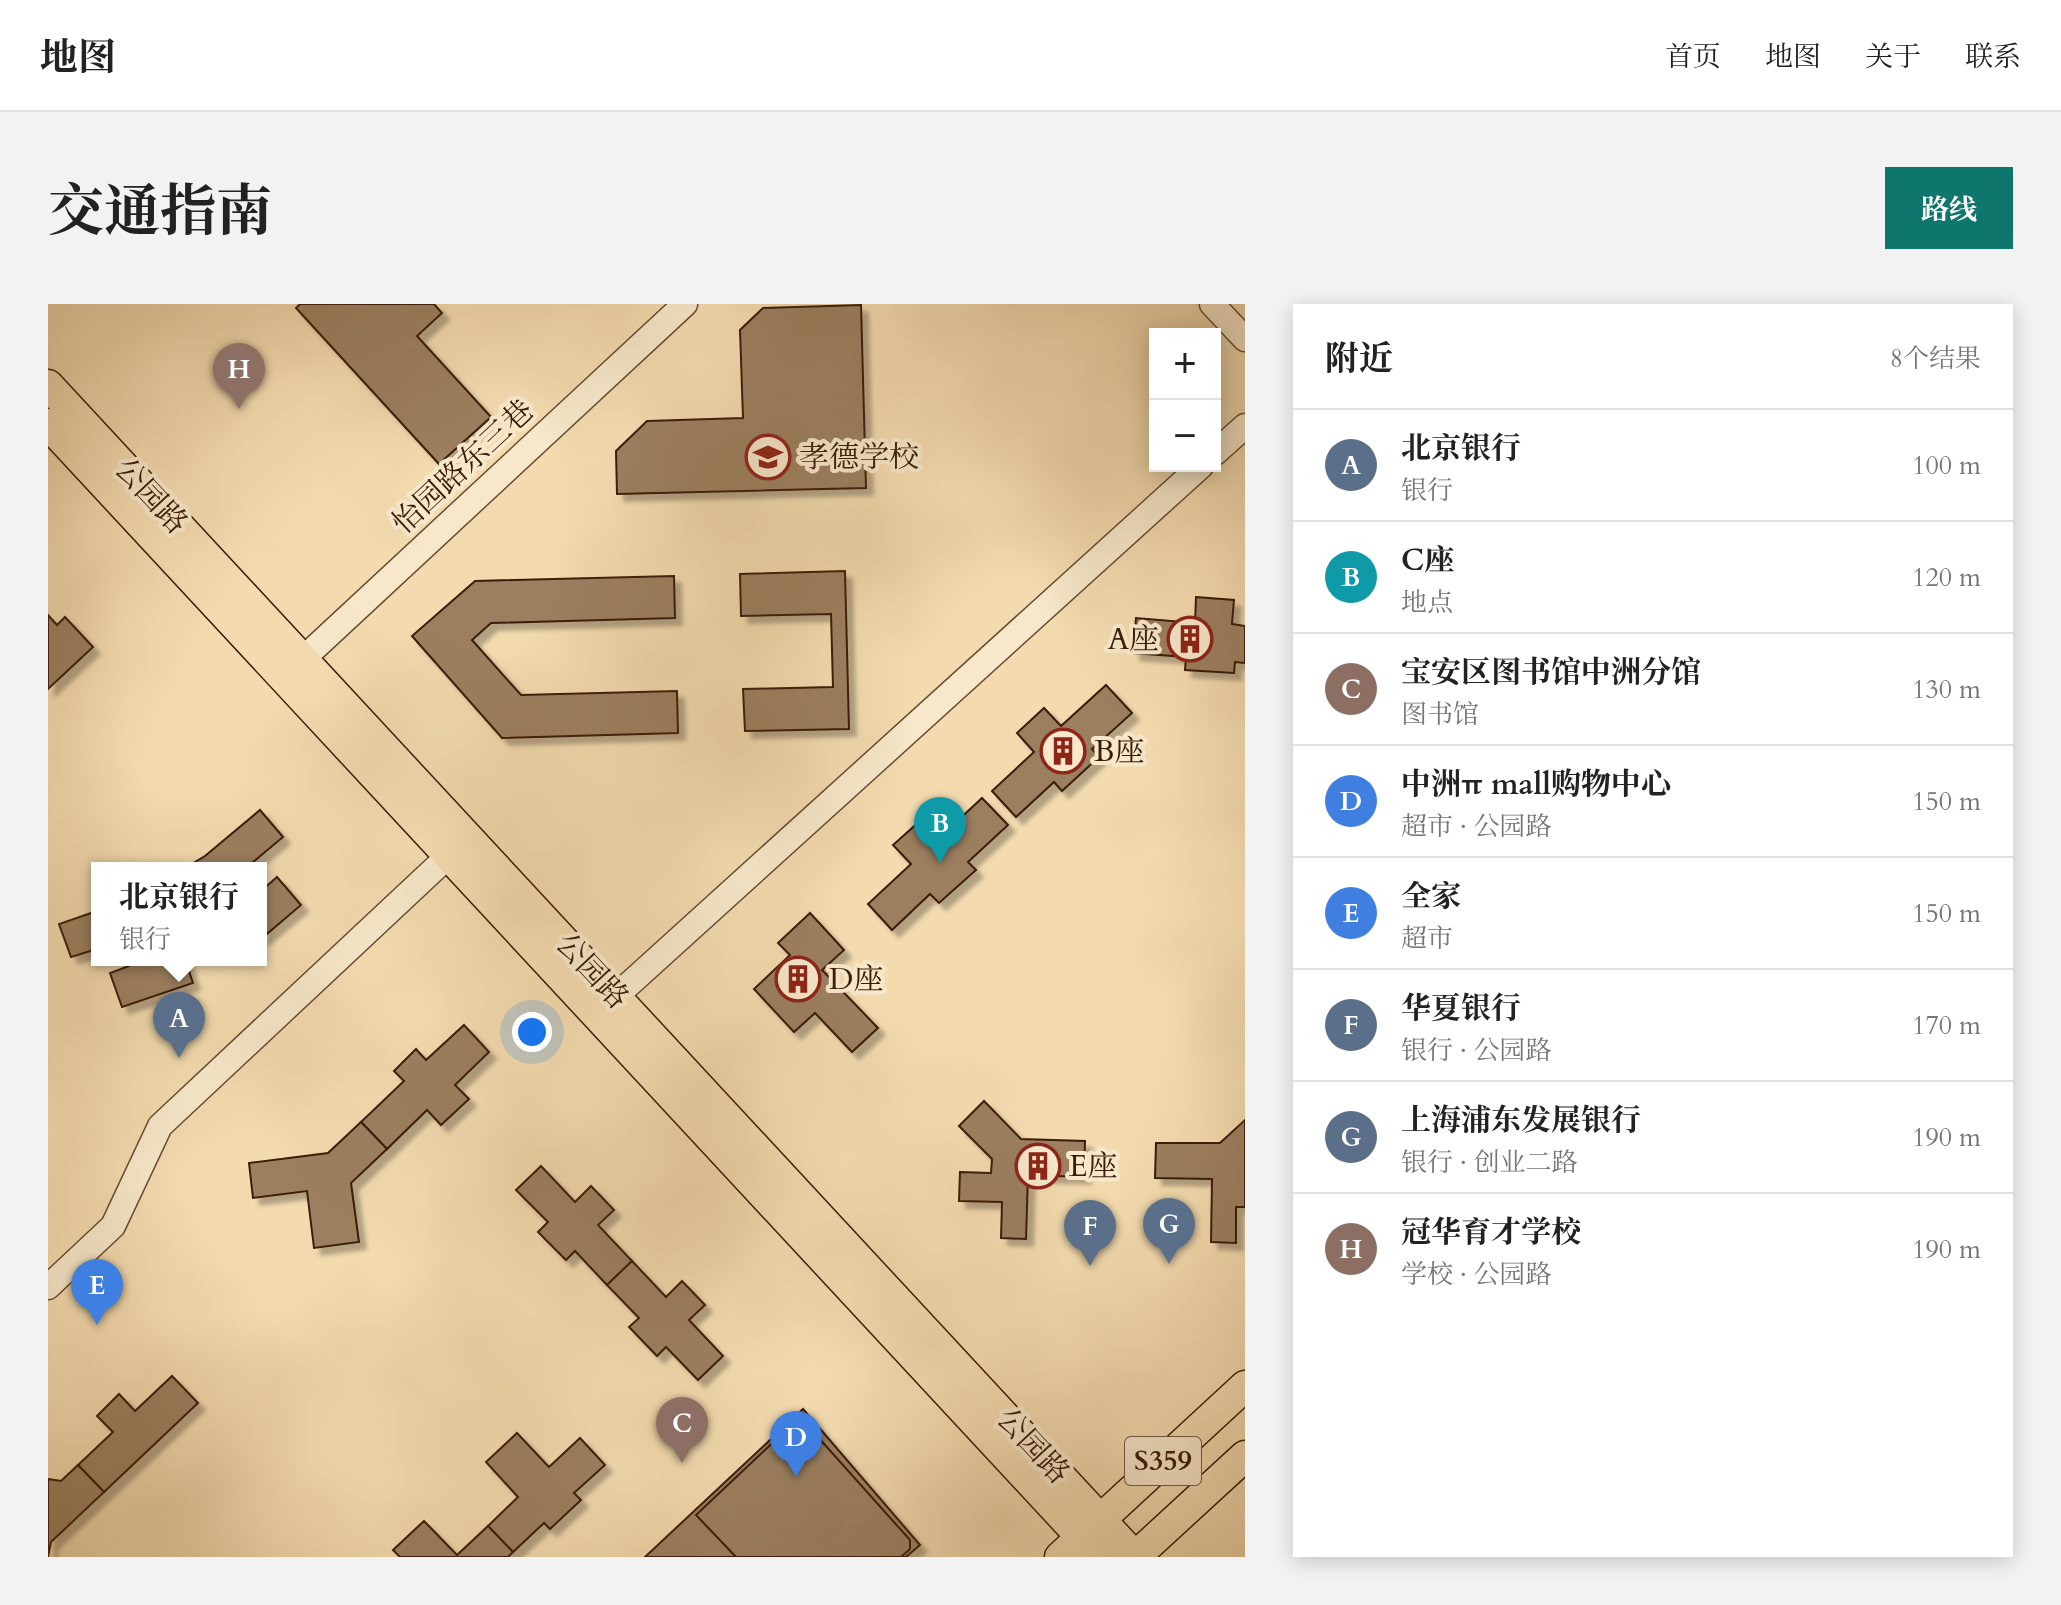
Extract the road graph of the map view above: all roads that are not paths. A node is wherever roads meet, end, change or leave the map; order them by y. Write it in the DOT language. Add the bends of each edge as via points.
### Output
graph roads {
  1 [pos="685,304"];
  2 [pos="1212,304"];
  3 [pos="1245,339"];
  4 [pos="48,385"];
  5 [pos="48,424"];
  6 [pos="1245,426"];
  7 [pos="1221,448"];
  8 [pos="1194,472"];
  9 [pos="293,668"];
  10 [pos="458,847"];
  11 [pos="606,1005"];
  12 [pos="48,1287"];
  13 [pos="1245,1386"];
  14 [pos="1245,1456"];
  15 [pos="1085,1542"];
  16 [pos="1135,1557"];
  1 -- 9 [label="street, 怡园路东三巷"];
  2 -- 3 [label="street"];
  4 -- 9 [label="main road, 公园路"];
  5 -- 9 [label="main road, 公园路"];
  6 -- 7 [label="street"];
  8 -- 11 [label="street"];
  9 -- 10 [label="main road, 公园路"];
  10 -- 11 [label="main road, 公园路"];
  10 -- 12 [label="street" via="160,1126 113,1226"];
  11 -- 15 [label="main road, 公园路"];
  13 -- 15 [label="main road, S359"];
  14 -- 16 [label="main road, S359"];
  15 -- 16 [label="main road, 公园路"];
}
